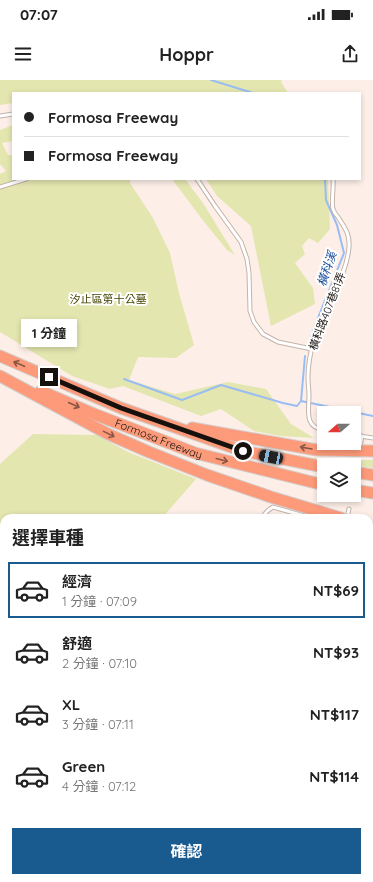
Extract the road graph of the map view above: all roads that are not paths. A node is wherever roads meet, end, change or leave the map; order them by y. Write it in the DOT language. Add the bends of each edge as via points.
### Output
graph roads {
  1 [pos="12,114"];
  2 [pos="0,116"];
  3 [pos="23,180"];
  4 [pos="198,180"];
  5 [pos="333,180"];
  6 [pos="0,187"];
  7 [pos="312,349"];
  8 [pos="0,356"];
  9 [pos="0,373"];
  10 [pos="0,376"];
  11 [pos="158,422"];
  12 [pos="317,428"];
  13 [pos="362,436"];
  14 [pos="373,438"];
  15 [pos="361,441"];
  16 [pos="373,451"];
  17 [pos="317,466"];
  18 [pos="361,473"];
  19 [pos="373,475"];
  20 [pos="317,482"];
  21 [pos="361,491"];
  22 [pos="373,493"];
  23 [pos="349,509"];
  24 [pos="265,514"];
  25 [pos="298,514"];
  26 [pos="327,514"];
  27 [pos="348,514"];
  1 -- 2 [label="lane"];
  3 -- 6 [label="lane"];
  4 -- 7 [label="lane" via="241,242 247,259 250,311 254,322 263,334 278,342"];
  5 -- 7 [label="lane, 橫科路407巷81弄" via="332,207 348,231 348,258 321,320"];
  7 -- 12 [label="lane, 橫科路407巷81弄" via="308,379 308,414 311,424"];
  11 -- 8 [label="highway, Formosa Freeway, one-way"];
  9 -- 20 [label="highway, Formosa Freeway, one-way" via="94,414 195,453"];
  10 -- 26 [label="highway, one-way" via="108,434 149,452 270,497"];
  16 -- 11 [label="highway, one-way" via="317,450"];
  11 -- 17 [label="highway, Formosa Freeway" via="243,451"];
  13 -- 14 [label="lane"];
  13 -- 15 [label="lane"];
  18 -- 19 [label="highway"];
  21 -- 22 [label="highway"];
  23 -- 27 [label="lane"];
  24 -- 25 [label="lane" via="273,507"];
}
